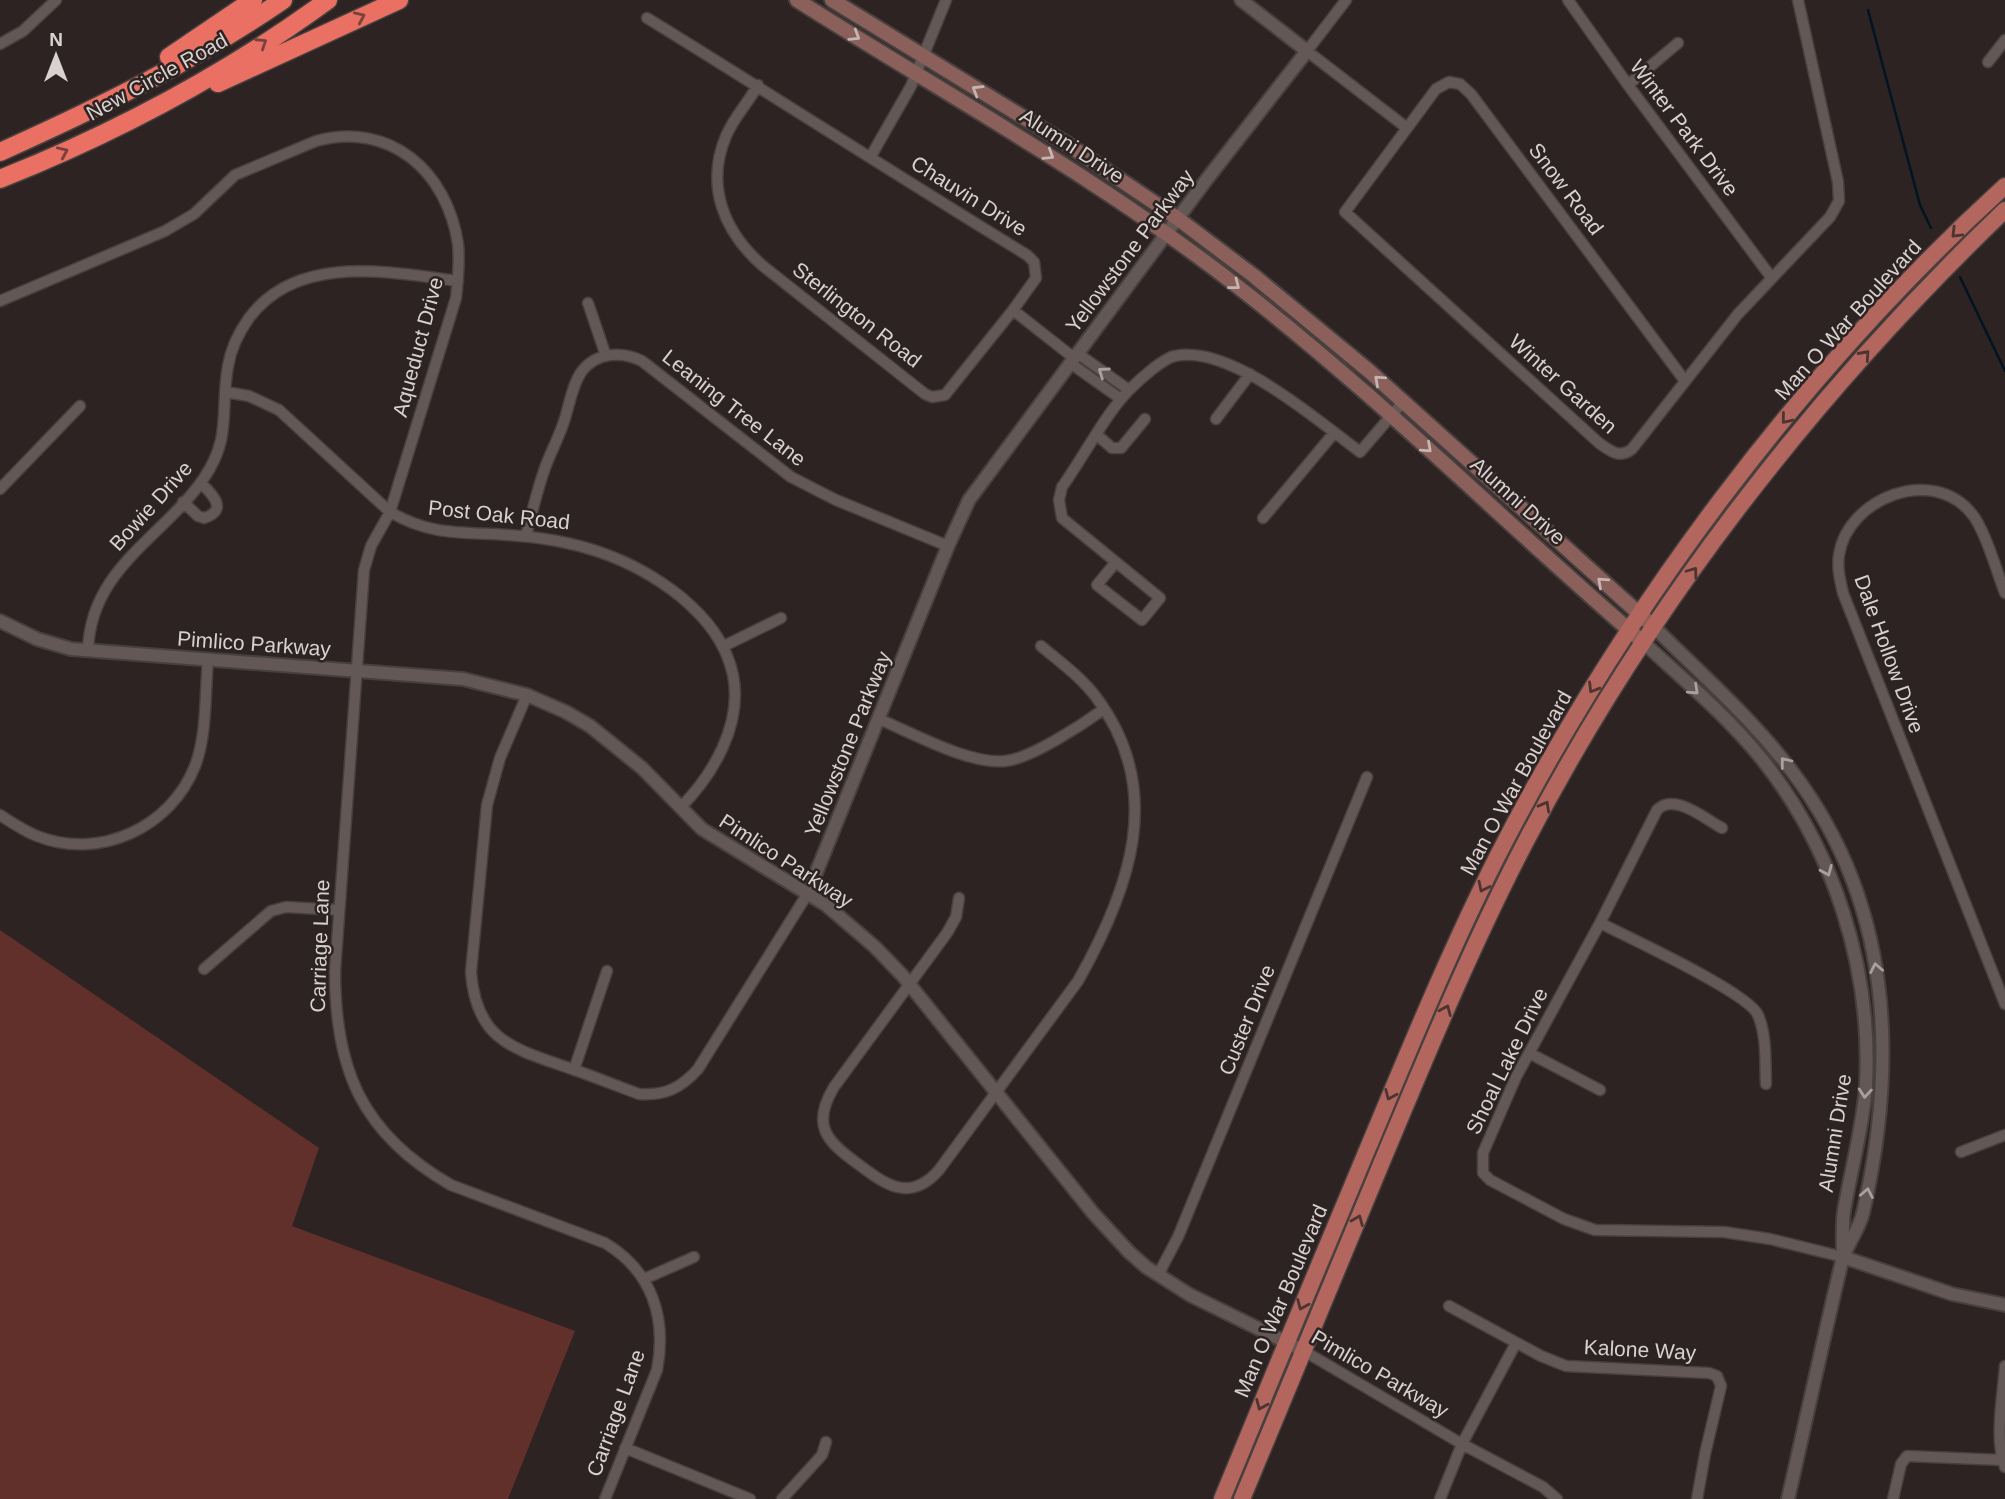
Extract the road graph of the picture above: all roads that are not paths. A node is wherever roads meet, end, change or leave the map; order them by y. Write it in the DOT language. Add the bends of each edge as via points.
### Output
graph roads {
  1 [pos="56,0"];
  2 [pos="283,0"];
  3 [pos="328,0"];
  4 [pos="399,0"];
  5 [pos="797,0"];
  6 [pos="832,0"];
  7 [pos="946,0"];
  8 [pos="1241,0"];
  9 [pos="1346,0"];
  10 [pos="1568,0"];
  11 [pos="1798,0"];
  12 [pos="249,2"];
  13 [pos="647,18"];
  14 [pos="2005,40"];
  15 [pos="1678,43"];
  16 [pos="0,44"];
  17 [pos="1307,51"];
  18 [pos="923,58"];
  19 [pos="1988,62"];
  20 [pos="916,74"];
  21 [pos="758,85"];
  22 [pos="1628,85"];
  23 [pos="1407,128"];
  24 [pos="97,136"];
  25 [pos="0,143"];
  26 [pos="0,152"];
  27 [pos="871,156"];
  28 [pos="0,179"];
  29 [pos="2005,186"];
  30 [pos="2005,210"];
  31 [pos="1177,218"];
  32 [pos="1167,234"];
  33 [pos="1771,277"];
  34 [pos="458,281"];
  35 [pos="0,300"];
  36 [pos="588,303"];
  37 [pos="1013,310"];
  38 [pos="606,356"];
  39 [pos="1074,358"];
  40 [pos="1250,373"];
  41 [pos="1685,380"];
  42 [pos="1129,390"];
  43 [pos="226,391"];
  44 [pos="1121,399"];
  45 [pos="1403,402"];
  46 [pos="80,406"];
  47 [pos="1391,416"];
  48 [pos="1145,419"];
  49 [pos="1216,419"];
  50 [pos="1334,433"];
  51 [pos="1097,435"];
  52 [pos="201,483"];
  53 [pos="0,489"];
  54 [pos="183,502"];
  55 [pos="390,512"];
  56 [pos="1263,518"];
  57 [pos="526,536"];
  58 [pos="948,546"];
  59 [pos="1115,563"];
  60 [pos="2005,593"];
  61 [pos="1640,614"];
  62 [pos="781,618"];
  63 [pos="0,621"];
  64 [pos="1654,627"];
  65 [pos="1629,630"];
  66 [pos="1644,643"];
  67 [pos="724,646"];
  68 [pos="1041,646"];
  69 [pos="88,651"];
  70 [pos="208,660"];
  71 [pos="356,670"];
  72 [pos="527,695"];
  73 [pos="1104,709"];
  74 [pos="879,719"];
  75 [pos="1367,777"];
  76 [pos="680,808"];
  77 [pos="0,815"];
  78 [pos="1723,828"];
  79 [pos="808,893"];
  80 [pos="959,898"];
  81 [pos="339,910"];
  82 [pos="1600,923"];
  83 [pos="204,969"];
  84 [pos="607,971"];
  85 [pos="910,984"];
  86 [pos="2005,1004"];
  87 [pos="1529,1053"];
  88 [pos="574,1070"];
  89 [pos="1766,1084"];
  90 [pos="1600,1090"];
  91 [pos="997,1092"];
  92 [pos="2005,1135"];
  93 [pos="1961,1152"];
  94 [pos="694,1257"];
  95 [pos="1843,1257"];
  96 [pos="1158,1275"];
  97 [pos="644,1279"];
  98 [pos="2005,1305"];
  99 [pos="1449,1306"];
  100 [pos="1287,1342"];
  101 [pos="1516,1343"];
  102 [pos="1304,1351"];
  103 [pos="2005,1366"];
  104 [pos="826,1442"];
  105 [pos="1462,1444"];
  106 [pos="625,1448"];
  107 [pos="2004,1464"];
  108 [pos="605,1499"];
  109 [pos="750,1499"];
  110 [pos="782,1499"];
  111 [pos="1222,1499"];
  112 [pos="1242,1499"];
  113 [pos="1440,1499"];
  114 [pos="1557,1499"];
  115 [pos="1697,1499"];
  116 [pos="1788,1499"];
  117 [pos="1893,1499"];
  1 -- 16 [label="street" via="23,31"];
  2 -- 26 [label="highway, New Circle Road" via="140,86"];
  24 -- 3 [label="highway, New Circle Road, one-way" via="228,65"];
  24 -- 4 [label="highway, one-way"];
  5 -- 20 [label="main road, Alumni Drive, one-way"];
  6 -- 18 [label="main road, Alumni Drive"];
  7 -- 18 [label="street"];
  8 -- 17 [label="street"];
  9 -- 17 [label="street, Yellowstone Parkway"];
  10 -- 22 [label="street, Winter Park Drive"];
  11 -- 33 [label="street, Winter Garden" via="1839,201 1830,217"];
  12 -- 25 [label="highway" via="160,62"];
  13 -- 21 [label="street, Chauvin Drive"];
  14 -- 19 [label="street"];
  15 -- 22 [label="street"];
  17 -- 23 [label="street"];
  17 -- 31 [label="street, Yellowstone Parkway"];
  18 -- 20 [label="street"];
  31 -- 18 [label="main road, Alumni Drive, one-way" via="1070,146"];
  20 -- 27 [label="street"];
  20 -- 32 [label="main road, Alumni Drive, one-way"];
  21 -- 27 [label="street, Chauvin Drive"];
  21 -- 37 [label="street, Sterlington Road" via="727,134 718,165 724,217 751,255 932,397 950,392"];
  22 -- 33 [label="street, Winter Park Drive"];
  23 -- 41 [label="street, Snow Road" via="1440,85 1453,82 1465,87"];
  23 -- 41 [label="street, Winter Garden" via="1345,212 1599,443 1615,453 1628,453"];
  28 -- 24 [label="highway, New Circle Road, one-way"];
  27 -- 37 [label="street, Chauvin Drive" via="1031,259 1036,278"];
  29 -- 61 [label="main road, Man O War Boulevard, one-way" via="1936,253 1813,387 1727,492"];
  64 -- 30 [label="main road, Man O War Boulevard, one-way" via="1746,499 1846,375"];
  31 -- 32 [label="street, Yellowstone Parkway"];
  45 -- 31 [label="main road, Alumni Drive, one-way" via="1306,317"];
  32 -- 39 [label="street, Yellowstone Parkway"];
  32 -- 47 [label="main road, Alumni Drive, one-way" via="1303,338"];
  33 -- 41 [label="street, Winter Garden"];
  34 -- 35 [label="street, Aqueduct Drive" via="454,227 433,179 396,148 371,138 345,136 316,141 251,167 225,183 184,222"];
  34 -- 43 [label="street, Bowie Drive" via="360,271 324,274 282,288 266,299 243,327 228,366"];
  34 -- 55 [label="street, Aqueduct Drive"];
  36 -- 38 [label="street"];
  37 -- 39 [label="street"];
  38 -- 57 [label="street" via="589,365 577,379"];
  38 -- 58 [label="street, Leaning Tree Lane" via="627,355 642,361 776,467 811,489"];
  42 -- 39 [label="street, one-way"];
  39 -- 44 [label="street"];
  39 -- 58 [label="street, Yellowstone Parkway" via="979,485"];
  40 -- 42 [label="street" via="1201,355 1173,356"];
  40 -- 49 [label="street"];
  40 -- 50 [label="street"];
  42 -- 44 [label="street"];
  43 -- 52 [label="street, Bowie Drive" via="222,442"];
  43 -- 55 [label="street, Post Oak Road" via="279,410"];
  44 -- 51 [label="street"];
  45 -- 47 [label="street"];
  61 -- 45 [label="main road, Alumni Drive, one-way"];
  46 -- 53 [label="street"];
  47 -- 50 [label="street" via="1360,452"];
  47 -- 65 [label="main road, Alumni Drive, one-way"];
  48 -- 51 [label="street" via="1121,448 1112,448"];
  50 -- 56 [label="street"];
  51 -- 59 [label="street" via="1062,487 1059,500 1062,517"];
  52 -- 54 [label="street, Bowie Drive"];
  52 -- 54 [label="street" via="216,499 214,513 198,516"];
  54 -- 69 [label="street, Bowie Drive" via="112,579 98,606"];
  55 -- 57 [label="street, Post Oak Road" via="418,527 435,530"];
  55 -- 71 [label="street, Carriage Lane" via="364,570"];
  57 -- 67 [label="street, Post Oak Road" via="578,544 652,575 690,605"];
  58 -- 74 [label="street, Yellowstone Parkway"];
  59 -- 59 [label="street" via="1160,598 1142,620 1097,585"];
  60 -- 86 [label="street, Dale Hollow Drive" via="1972,514 1940,492 1912,489 1884,499 1849,530 1839,555 1843,593"];
  61 -- 64 [label="main road, Alumni Drive"];
  61 -- 65 [label="main road, Man O War Boulevard"];
  62 -- 67 [label="street"];
  63 -- 69 [label="street, Pimlico Parkway" via="37,639"];
  64 -- 66 [label="main road, Man O War Boulevard"];
  95 -- 64 [label="street, Alumni Drive, one-way" via="1863,1216 1883,1088 1880,990 1866,923 1838,849 1803,786 1736,705"];
  65 -- 66 [label="main road, Alumni Drive"];
  65 -- 100 [label="main road, Man O War Boulevard, one-way" via="1533,790 1461,932"];
  66 -- 95 [label="street, Alumni Drive, one-way" via="1761,758 1812,838 1840,903 1855,956 1866,1034 1864,1103 1843,1213"];
  102 -- 66 [label="main road, Man O War Boulevard, one-way" via="1479,936 1579,746"];
  67 -- 76 [label="street, Post Oak Road" via="735,685 732,719 707,776"];
  68 -- 73 [label="street" via="1083,682"];
  69 -- 70 [label="street, Pimlico Parkway"];
  70 -- 71 [label="street, Pimlico Parkway"];
  70 -- 77 [label="street" via="196,763 185,787 160,816 127,835 88,844 38,836"];
  71 -- 72 [label="street, Pimlico Parkway" via="463,679"];
  71 -- 81 [label="street, Carriage Lane"];
  72 -- 76 [label="street, Pimlico Parkway" via="604,736"];
  72 -- 88 [label="street, Yellowstone Parkway" via="486,805 473,990 482,1018 507,1044"];
  73 -- 74 [label="street" via="1007,761 972,758"];
  73 -- 91 [label="street" via="1120,737 1132,775 1136,823 1131,857 1090,960"];
  74 -- 79 [label="street, Yellowstone Parkway"];
  75 -- 96 [label="street, Custer Drive" via="1178,1237"];
  76 -- 79 [label="street, Pimlico Parkway" via="726,845"];
  78 -- 82 [label="street, Shoal Lake Drive" via="1678,804 1661,805"];
  79 -- 85 [label="street, Pimlico Parkway" via="875,947"];
  79 -- 88 [label="street, Yellowstone Parkway" via="687,1082 667,1092 639,1094"];
  80 -- 85 [label="street" via="947,933"];
  81 -- 83 [label="street" via="286,907 271,911"];
  81 -- 97 [label="street, Carriage Lane" via="335,994 341,1047 359,1094 387,1136 427,1172 605,1244"];
  82 -- 87 [label="street, Shoal Lake Drive"];
  82 -- 89 [label="street" via="1754,1007 1764,1039"];
  84 -- 88 [label="street"];
  85 -- 91 [label="street, Pimlico Parkway"];
  85 -- 91 [label="street" via="826,1100 822,1120 828,1139 881,1181 914,1188 939,1170"];
  87 -- 90 [label="street"];
  87 -- 95 [label="street, Shoal Lake Drive" via="1483,1153 1483,1173 1490,1180 1595,1230 1724,1232"];
  91 -- 96 [label="street, Pimlico Parkway" via="1107,1231"];
  92 -- 93 [label="street"];
  94 -- 97 [label="street"];
  95 -- 98 [label="street" via="1952,1294"];
  95 -- 116 [label="street, Alumni Drive"];
  96 -- 100 [label="street, Pimlico Parkway"];
  97 -- 106 [label="street, Carriage Lane" via="660,1318 661,1350"];
  99 -- 101 [label="street, Kalone Way"];
  100 -- 102 [label="street, Pimlico Parkway"];
  100 -- 111 [label="main road, Man O War Boulevard, one-way"];
  101 -- 105 [label="street"];
  101 -- 115 [label="street, Kalone Way" via="1566,1366 1717,1376 1721,1386"];
  102 -- 105 [label="street, Pimlico Parkway"];
  102 -- 112 [label="main road, Man O War Boulevard"];
  103 -- 107 [label="street"];
  104 -- 110 [label="street" via="822,1455"];
  105 -- 113 [label="street"];
  105 -- 114 [label="street, Pimlico Parkway"];
  106 -- 108 [label="street, Carriage Lane"];
  106 -- 109 [label="street"];
  107 -- 117 [label="street" via="1908,1456 1901,1464"];
}
